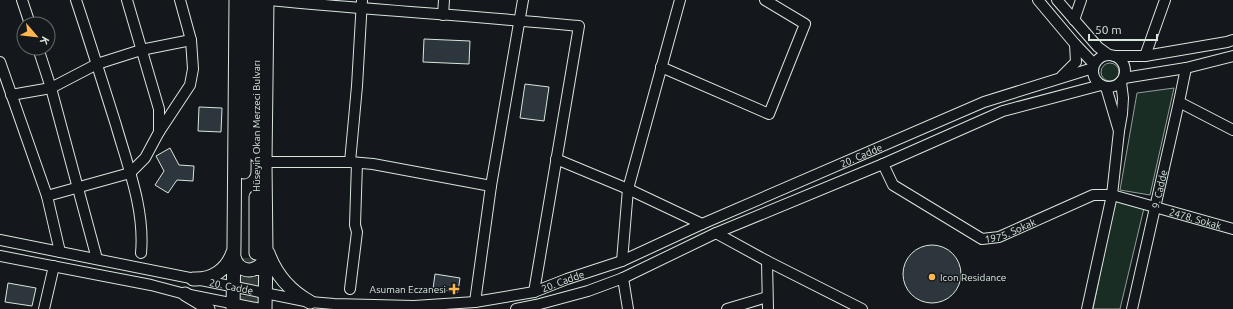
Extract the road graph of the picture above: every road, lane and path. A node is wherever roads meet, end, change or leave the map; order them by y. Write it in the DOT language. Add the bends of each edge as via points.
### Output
graph roads {
  1 [pos="22,0"];
  2 [pos="76,0"];
  3 [pos="127,0"];
  4 [pos="180,0"];
  5 [pos="236,0"];
  6 [pos="246,0"];
  7 [pos="257,0"];
  8 [pos="268,0"];
  9 [pos="444,0"];
  10 [pos="523,0"];
  11 [pos="680,0"];
  12 [pos="764,0"];
  13 [pos="1038,0"];
  14 [pos="1057,0"];
  15 [pos="1081,0"];
  16 [pos="1165,0"];
  17 [pos="361,5"];
  18 [pos="443,15"];
  19 [pos="27,16"];
  20 [pos="1074,20"];
  21 [pos="520,21"];
  22 [pos="191,40"];
  23 [pos="1233,40"];
  24 [pos="1075,44"];
  25 [pos="141,50"];
  26 [pos="1112,55"];
  27 [pos="41,56"];
  28 [pos="1145,56"];
  29 [pos="1233,56"];
  30 [pos="0,62"];
  31 [pos="97,64"];
  32 [pos="1094,66"];
  33 [pos="661,67"];
  34 [pos="1186,68"];
  35 [pos="1060,77"];
  36 [pos="1123,80"];
  37 [pos="1103,86"];
  38 [pos="51,88"];
  39 [pos="11,95"];
  40 [pos="1179,102"];
  41 [pos="1233,130"];
  42 [pos="1119,131"];
  43 [pos="159,132"];
  44 [pos="556,159"];
  45 [pos="265,162"];
  46 [pos="354,162"];
  47 [pos="883,164"];
  48 [pos="130,173"];
  49 [pos="491,186"];
  50 [pos="79,188"];
  51 [pos="628,189"];
  52 [pos="1112,195"];
  53 [pos="47,196"];
  54 [pos="1155,206"];
  55 [pos="702,224"];
  56 [pos="1233,229"];
  57 [pos="716,233"];
  58 [pos="0,240"];
  59 [pos="250,250"];
  60 [pos="60,252"];
  61 [pos="141,253"];
  62 [pos="0,256"];
  63 [pos="97,259"];
  64 [pos="622,261"];
  65 [pos="767,261"];
  66 [pos="54,266"];
  67 [pos="623,278"];
  68 [pos="193,279"];
  69 [pos="233,287"];
  70 [pos="350,289"];
  71 [pos="534,292"];
  72 [pos="265,293"];
  73 [pos="186,294"];
  74 [pos="767,296"];
  75 [pos="310,302"];
  76 [pos="475,302"];
  77 [pos="233,306"];
  78 [pos="536,307"];
  79 [pos="44,309"];
  80 [pos="208,309"];
  81 [pos="261,309"];
  82 [pos="265,309"];
  83 [pos="516,309"];
  84 [pos="628,309"];
  85 [pos="727,309"];
  86 [pos="768,309"];
  87 [pos="862,309"];
  88 [pos="1087,309"];
  89 [pos="1132,309"];
  1 -- 19 [label="street"];
  2 -- 31 [label="street"];
  3 -- 25 [label="street"];
  4 -- 22 [label="street"];
  5 -- 59 [label="main road"];
  6 -- 59 [label="main road, Hüseyin Okan Merzeci Bulvarı"];
  7 -- 59 [label="main road, Hüseyin Okan Merzeci Bulvarı"];
  8 -- 17 [label="street"];
  8 -- 45 [label="main road"];
  9 -- 18 [label="street"];
  10 -- 21 [label="street"];
  11 -- 33 [label="street"];
  12 -- 33 [label="street" via="805,24 769,114"];
  13 -- 24 [label="street"];
  14 -- 20 [label="street"];
  15 -- 20 [label="street"];
  16 -- 28 [label="street"];
  17 -- 18 [label="street"];
  17 -- 46 [label="street"];
  18 -- 21 [label="street"];
  20 -- 26 [label="street" via="1098,47"];
  21 -- 44 [label="street" via="579,26"];
  21 -- 49 [label="street"];
  22 -- 25 [label="street"];
  22 -- 43 [label="street" via="193,69 190,85"];
  23 -- 28 [label="street"];
  24 -- 32 [label="street"];
  24 -- 35 [label="street" via="1076,62"];
  25 -- 31 [label="street"];
  25 -- 43 [label="street" via="159,109"];
  26 -- 28 [label="street"];
  26 -- 32 [label="street" via="1100,58"];
  26 -- 36 [label="street" via="1123,62 1126,72"];
  27 -- 38 [label="street"];
  29 -- 34 [label="street"];
  30 -- 39 [label="street"];
  31 -- 38 [label="street"];
  31 -- 48 [label="street"];
  32 -- 35 [label="street, 20. Cadde"];
  32 -- 37 [label="street" via="1093,75"];
  33 -- 51 [label="street"];
  34 -- 36 [label="street"];
  34 -- 40 [label="street, 9. Cadde"];
  35 -- 55 [label="street, 20. Cadde" via="984,102"];
  36 -- 37 [label="street" via="1117,86"];
  36 -- 42 [label="street"];
  37 -- 42 [label="street"];
  37 -- 47 [label="street, 20. Cadde" via="1003,111"];
  38 -- 39 [label="street"];
  38 -- 50 [label="street"];
  39 -- 53 [label="street"];
  40 -- 41 [label="street"];
  40 -- 54 [label="street, 9. Cadde"];
  42 -- 52 [label="street"];
  43 -- 48 [label="street" via="145,158"];
  44 -- 51 [label="street"];
  44 -- 71 [label="street"];
  45 -- 46 [label="street"];
  45 -- 59 [label="main road"];
  46 -- 49 [label="street"];
  46 -- 70 [label="street" via="357,232"];
  47 -- 52 [label="street, 1975. Sokak" via="893,185 982,239 999,237 1093,195"];
  47 -- 57 [label="street, 20. Cadde"];
  48 -- 50 [label="street"];
  48 -- 61 [label="street" via="140,216"];
  49 -- 76 [label="street"];
  50 -- 53 [label="street"];
  50 -- 63 [label="street"];
  51 -- 55 [label="street"];
  51 -- 64 [label="street"];
  52 -- 54 [label="street, 2478. Sokak"];
  52 -- 88 [label="street"];
  53 -- 60 [label="street"];
  54 -- 56 [label="street, 2478. Sokak"];
  54 -- 89 [label="street, 9. Cadde"];
  55 -- 64 [label="street, 20. Cadde"];
  57 -- 65 [label="street"];
  57 -- 67 [label="street, 20. Cadde"];
  58 -- 60 [label="street, 20. Cadde"];
  59 -- 68 [label="main road" via="231,258 223,270 212,276"];
  59 -- 69 [label="main road"];
  59 -- 72 [label="main road"];
  59 -- 75 [label="main road" via="270,258 281,278 295,293"];
  60 -- 63 [label="street, 20. Cadde"];
  62 -- 66 [label="street, 20. Cadde"];
  63 -- 68 [label="street, 20. Cadde"];
  64 -- 71 [label="street, 20. Cadde"];
  65 -- 74 [label="street"];
  65 -- 87 [label="street"];
  66 -- 73 [label="street, 20. Cadde"];
  66 -- 79 [label="street"];
  67 -- 78 [label="street, 20. Cadde"];
  67 -- 84 [label="street"];
  68 -- 69 [label="street, 20. Cadde"];
  69 -- 72 [label="street, 20. Cadde"];
  69 -- 77 [label="main road"];
  71 -- 76 [label="street, 20. Cadde"];
  72 -- 75 [label="street, 20. Cadde"];
  72 -- 82 [label="main road"];
  73 -- 77 [label="street, 20. Cadde"];
  73 -- 80 [label="main road"];
  74 -- 85 [label="street"];
  74 -- 86 [label="street"];
  75 -- 76 [label="street, 20. Cadde" via="414,306"];
  77 -- 81 [label="street, 20. Cadde"];
  78 -- 83 [label="street, 20. Cadde"];
}
